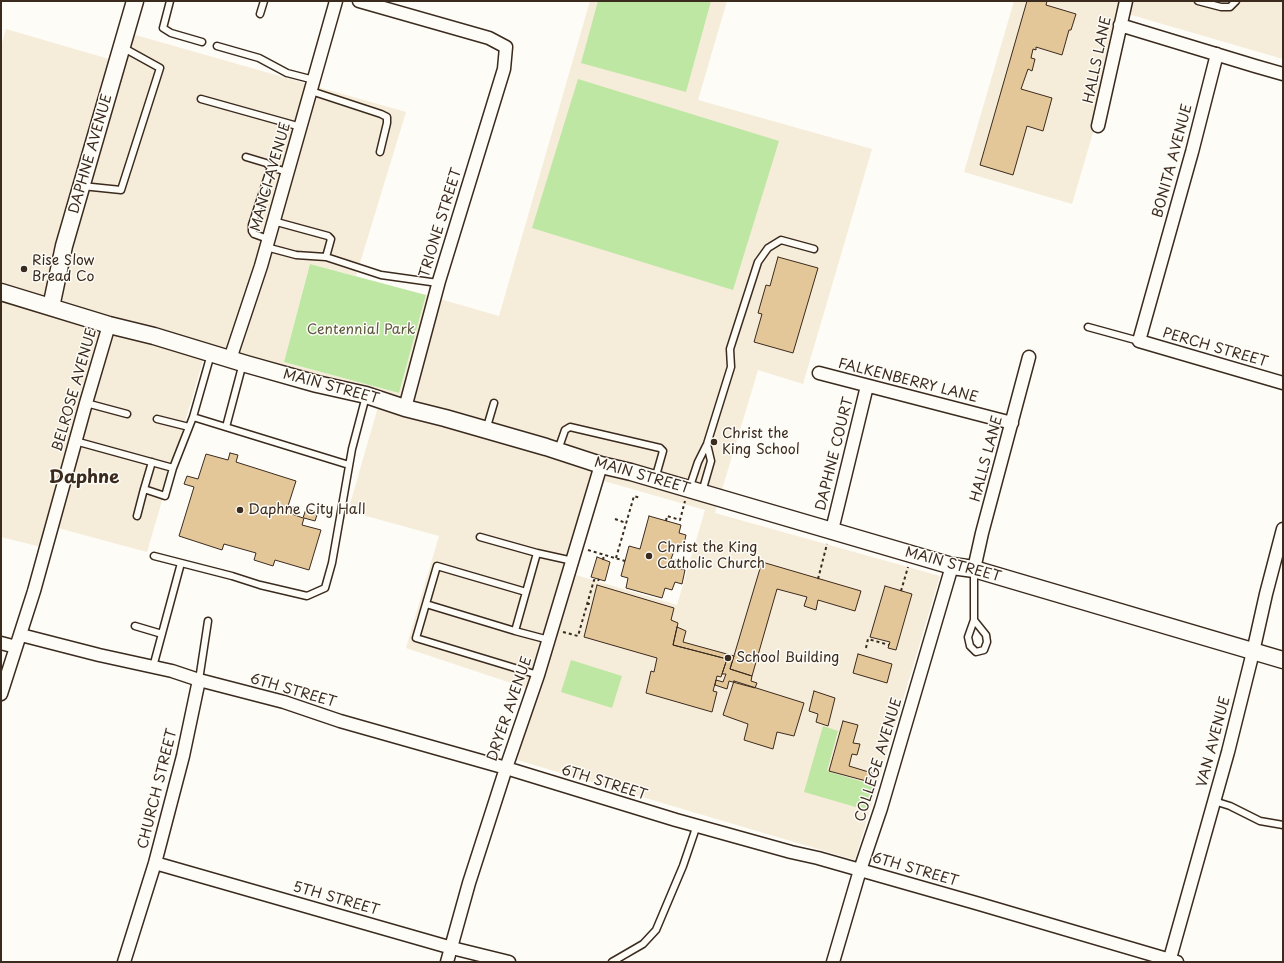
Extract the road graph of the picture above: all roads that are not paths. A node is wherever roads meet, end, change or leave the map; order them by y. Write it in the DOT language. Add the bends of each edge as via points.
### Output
graph roads {
  1 [pos="135,1"];
  2 [pos="170,1"];
  3 [pos="264,1"];
  4 [pos="336,1"];
  5 [pos="1126,1"];
  6 [pos="1198,1"];
  7 [pos="1236,1"];
  8 [pos="367,2"];
  9 [pos="260,14"];
  10 [pos="1120,25"];
  11 [pos="202,42"];
  12 [pos="217,46"];
  13 [pos="122,47"];
  14 [pos="1217,54"];
  15 [pos="1283,74"];
  16 [pos="312,86"];
  17 [pos="201,99"];
  18 [pos="1098,126"];
  19 [pos="301,127"];
  20 [pos="380,152"];
  21 [pos="246,157"];
  22 [pos="271,167"];
  23 [pos="287,172"];
  24 [pos="82,186"];
  25 [pos="273,221"];
  26 [pos="267,243"];
  27 [pos="814,249"];
  28 [pos="326,257"];
  29 [pos="438,284"];
  30 [pos="1,292"];
  31 [pos="51,307"];
  32 [pos="109,325"];
  33 [pos="1088,327"];
  34 [pos="1139,341"];
  35 [pos="211,354"];
  36 [pos="1030,357"];
  37 [pos="237,361"];
  38 [pos="819,373"];
  39 [pos="1283,383"];
  40 [pos="867,386"];
  41 [pos="366,395"];
  42 [pos="86,403"];
  43 [pos="494,403"];
  44 [pos="405,408"];
  45 [pos="127,414"];
  46 [pos="193,417"];
  47 [pos="157,419"];
  48 [pos="1012,423"];
  49 [pos="189,427"];
  50 [pos="226,427"];
  51 [pos="486,430"];
  52 [pos="76,441"];
  53 [pos="707,444"];
  54 [pos="558,450"];
  55 [pos="152,462"];
  56 [pos="349,465"];
  57 [pos="602,465"];
  58 [pos="173,468"];
  59 [pos="655,479"];
  60 [pos="144,490"];
  61 [pos="696,491"];
  62 [pos="137,516"];
  63 [pos="1283,529"];
  64 [pos="830,536"];
  65 [pos="480,537"];
  66 [pos="538,553"];
  67 [pos="154,556"];
  68 [pos="573,562"];
  69 [pos="181,563"];
  70 [pos="952,566"];
  71 [pos="974,570"];
  72 [pos="526,592"];
  73 [pos="426,604"];
  74 [pos="974,620"];
  75 [pos="208,621"];
  76 [pos="135,626"];
  77 [pos="515,631"];
  78 [pos="162,634"];
  79 [pos="21,635"];
  80 [pos="551,635"];
  81 [pos="1,643"];
  82 [pos="16,647"];
  83 [pos="1253,652"];
  84 [pos="1283,660"];
  85 [pos="153,667"];
  86 [pos="538,675"];
  87 [pos="199,680"];
  88 [pos="1,694"];
  89 [pos="506,768"];
  90 [pos="1214,801"];
  91 [pos="697,825"];
  92 [pos="1283,825"];
  93 [pos="154,863"];
  94 [pos="860,870"];
  95 [pos="452,948"];
  96 [pos="1172,961"];
  97 [pos="124,962"];
  98 [pos="447,962"];
  99 [pos="509,962"];
  100 [pos="612,962"];
  101 [pos="833,962"];
  1 -- 13 [label="main road, DAPHNE AVENUE"];
  2 -- 11 [label="lane" via="162,28"];
  3 -- 9 [label="lane"];
  4 -- 16 [label="street, MANCI AVENUE"];
  5 -- 10 [label="street, HALLS LANE"];
  6 -- 7 [label="lane" via="1221,7 1230,7"];
  8 -- 29 [label="street, TRIONE STREET" via="489,38 506,47 504,69"];
  10 -- 14 [label="street"];
  10 -- 18 [label="street, HALLS LANE"];
  12 -- 16 [label="lane" via="259,58"];
  13 -- 24 [label="main road, DAPHNE AVENUE"];
  13 -- 24 [label="lane" via="160,68 121,190"];
  14 -- 15 [label="street"];
  14 -- 34 [label="street, BONITA AVENUE"];
  16 -- 19 [label="street, MANCI AVENUE"];
  16 -- 20 [label="lane" via="387,117"];
  17 -- 19 [label="lane"];
  19 -- 23 [label="street, MANCI AVENUE"];
  21 -- 22 [label="lane"];
  22 -- 23 [label="lane"];
  22 -- 26 [label="lane" via="252,226 254,234"];
  23 -- 25 [label="street, MANCI AVENUE"];
  24 -- 31 [label="main road, DAPHNE AVENUE" via="64,246"];
  25 -- 26 [label="street, MANCI AVENUE"];
  25 -- 28 [label="lane" via="328,236 331,239"];
  26 -- 28 [label="lane" via="296,255"];
  26 -- 37 [label="street, MANCI AVENUE"];
  27 -- 53 [label="lane" via="780,240 768,248 758,262 730,349 731,367"];
  28 -- 29 [label="lane" via="381,275"];
  29 -- 44 [label="street, TRIONE STREET"];
  30 -- 31 [label="main road, MAIN STREET"];
  31 -- 32 [label="main road, MAIN STREET"];
  32 -- 35 [label="main road, MAIN STREET"];
  32 -- 42 [label="street, BELROSE AVENUE"];
  33 -- 34 [label="lane"];
  34 -- 39 [label="street, PERCH STREET"];
  35 -- 37 [label="main road, MAIN STREET"];
  35 -- 46 [label="lane"];
  36 -- 48 [label="street, HALLS LANE"];
  37 -- 41 [label="main road, MAIN STREET"];
  37 -- 50 [label="lane"];
  38 -- 40 [label="street, FALKENBERRY LANE"];
  40 -- 48 [label="street, FALKENBERRY LANE"];
  40 -- 64 [label="street, DAPHNE COURT"];
  41 -- 44 [label="main road, MAIN STREET"];
  41 -- 56 [label="lane"];
  42 -- 45 [label="lane"];
  42 -- 52 [label="street, BELROSE AVENUE"];
  43 -- 51 [label="lane"];
  44 -- 51 [label="main road, MAIN STREET"];
  46 -- 49 [label="lane"];
  46 -- 50 [label="lane"];
  47 -- 49 [label="lane"];
  48 -- 71 [label="street, HALLS LANE"];
  49 -- 58 [label="lane"];
  50 -- 56 [label="lane"];
  51 -- 54 [label="main road, MAIN STREET"];
  52 -- 55 [label="lane"];
  52 -- 79 [label="street, BELROSE AVENUE"];
  53 -- 61 [label="lane" via="698,462"];
  53 -- 61 [label="lane" via="711,461"];
  54 -- 57 [label="main road, MAIN STREET"];
  54 -- 59 [label="lane" via="565,430 570,427 660,448 664,451"];
  55 -- 58 [label="lane"];
  55 -- 60 [label="lane"];
  56 -- 69 [label="lane" via="332,563 325,588 307,596"];
  57 -- 59 [label="main road, MAIN STREET"];
  57 -- 68 [label="street, DRYER AVENUE"];
  58 -- 60 [label="lane" via="165,496"];
  59 -- 61 [label="main road, MAIN STREET"];
  60 -- 62 [label="lane"];
  61 -- 64 [label="main road, MAIN STREET"];
  63 -- 83 [label="street, VAN AVENUE"];
  64 -- 70 [label="main road, MAIN STREET"];
  65 -- 66 [label="lane"];
  66 -- 68 [label="lane"];
  66 -- 72 [label="lane"];
  67 -- 69 [label="lane"];
  68 -- 80 [label="street, DRYER AVENUE"];
  69 -- 78 [label="lane"];
  70 -- 71 [label="main road, MAIN STREET"];
  70 -- 94 [label="street, COLLEGE AVENUE" via="881,808"];
  71 -- 74 [label="lane"];
  71 -- 83 [label="main road, MAIN STREET"];
  72 -- 73 [label="lane" via="437,566"];
  72 -- 77 [label="lane"];
  73 -- 77 [label="lane"];
  73 -- 86 [label="lane" via="416,638"];
  74 -- 74 [label="lane" via="968,637 970,646 976,652 984,650 987,642 986,635"];
  75 -- 87 [label="lane, CHURCH STREET"];
  76 -- 78 [label="lane"];
  77 -- 80 [label="lane"];
  78 -- 85 [label="lane"];
  79 -- 82 [label="street, BELROSE AVENUE"];
  79 -- 85 [label="street, 6TH STREET"];
  80 -- 86 [label="street, DRYER AVENUE"];
  81 -- 82 [label="street"];
  82 -- 88 [label="street, BELROSE AVENUE"];
  83 -- 84 [label="main road, MAIN STREET"];
  83 -- 90 [label="street, VAN AVENUE"];
  85 -- 87 [label="street, 6TH STREET"];
  86 -- 89 [label="street, DRYER AVENUE"];
  87 -- 89 [label="street, 6TH STREET" via="284,702 347,723"];
  87 -- 93 [label="street, CHURCH STREET" via="183,756"];
  89 -- 91 [label="street, 6TH STREET"];
  89 -- 95 [label="street, DRYER AVENUE" via="469,883"];
  90 -- 92 [label="lane" via="1260,821"];
  90 -- 96 [label="street, VAN AVENUE"];
  91 -- 94 [label="street, 6TH STREET"];
  91 -- 100 [label="lane" via="656,930 643,944"];
  93 -- 95 [label="street, 5TH STREET"];
  93 -- 97 [label="street, CHURCH STREET"];
  94 -- 96 [label="street, 6TH STREET"];
  94 -- 101 [label="street, COLLEGE AVENUE"];
  95 -- 98 [label="street, DRYER AVENUE"];
  95 -- 99 [label="street, 5TH STREET"];
}
